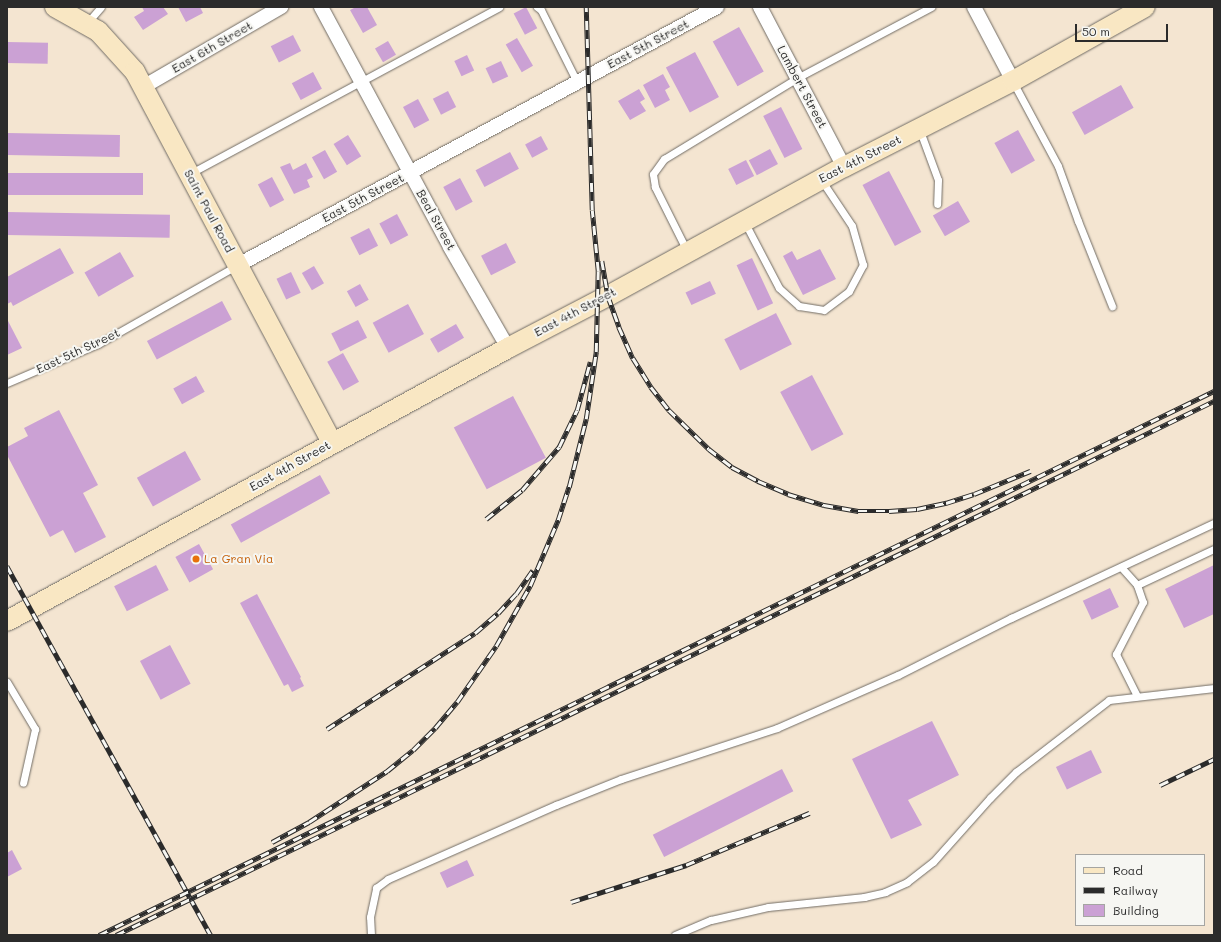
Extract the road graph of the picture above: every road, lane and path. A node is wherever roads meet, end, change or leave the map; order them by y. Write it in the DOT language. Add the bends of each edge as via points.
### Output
graph roads {
  1 [pos="55,7"];
  2 [pos="101,7"];
  3 [pos="281,7"];
  4 [pos="321,7"];
  5 [pos="499,7"];
  6 [pos="537,7"];
  7 [pos="717,7"];
  8 [pos="760,7"];
  9 [pos="931,7"];
  10 [pos="974,7"];
  11 [pos="1145,7"];
  12 [pos="86,24"];
  13 [pos="797,78"];
  14 [pos="361,81"];
  15 [pos="1013,81"];
  16 [pos="577,82"];
  17 [pos="143,87"];
  18 [pos="919,128"];
  19 [pos="844,167"];
  20 [pos="410,172"];
  21 [pos="189,174"];
  22 [pos="820,180"];
  23 [pos="937,204"];
  24 [pos="744,221"];
  25 [pos="687,251"];
  26 [pos="238,265"];
  27 [pos="1112,306"];
  28 [pos="508,348"];
  29 [pos="7,383"];
  30 [pos="332,443"];
  31 [pos="1214,523"];
  32 [pos="1214,549"];
  33 [pos="1121,567"];
  34 [pos="1137,585"];
  35 [pos="7,621"];
  36 [pos="7,682"];
  37 [pos="1214,688"];
  38 [pos="1137,696"];
  39 [pos="23,783"];
  40 [pos="371,935"];
  41 [pos="675,935"];
  1 -- 12 [label="main road, Saint Paul Road"];
  2 -- 12 [label="lane"];
  3 -- 17 [label="street, East 6th Street"];
  4 -- 14 [label="street, Beal Street"];
  5 -- 14 [label="lane"];
  6 -- 16 [label="lane" via="541,10"];
  7 -- 16 [label="street, East 5th Street"];
  8 -- 13 [label="street, Lambert Street"];
  9 -- 13 [label="lane"];
  10 -- 15 [label="street"];
  11 -- 15 [label="main road, East 4th Street"];
  12 -- 17 [label="main road, Saint Paul Road" via="98,31 135,72"];
  13 -- 19 [label="street, Lambert Street"];
  13 -- 25 [label="lane" via="664,159 653,174 655,187"];
  14 -- 20 [label="street, Beal Street"];
  14 -- 21 [label="lane"];
  15 -- 18 [label="main road, East 4th Street"];
  15 -- 27 [label="lane" via="1058,166"];
  16 -- 20 [label="street, East 5th Street"];
  17 -- 21 [label="main road, Saint Paul Road"];
  18 -- 19 [label="main road, East 4th Street"];
  18 -- 23 [label="lane" via="938,180"];
  19 -- 22 [label="main road, East 4th Street"];
  20 -- 26 [label="street, East 5th Street"];
  20 -- 28 [label="street, Beal Street"];
  21 -- 26 [label="main road, Saint Paul Road"];
  22 -- 24 [label="main road, East 4th Street"];
  22 -- 24 [label="lane" via="852,226 863,265 849,291 824,310 799,306 779,288"];
  24 -- 25 [label="main road, East 4th Street"];
  25 -- 28 [label="main road, East 4th Street"];
  26 -- 29 [label="lane, East 5th Street" via="98,344"];
  26 -- 30 [label="main road, Saint Paul Road"];
  28 -- 30 [label="main road, East 4th Street"];
  30 -- 35 [label="main road, East 4th Street"];
  31 -- 33 [label="lane"];
  32 -- 34 [label="lane"];
  33 -- 34 [label="lane"];
  33 -- 40 [label="lane" via="1011,618 898,675 777,728 621,779 388,879 376,888 370,917"];
  34 -- 38 [label="lane" via="1142,602 1116,654"];
  36 -- 39 [label="lane" via="35,729"];
  37 -- 38 [label="lane"];
  38 -- 41 [label="lane" via="1109,700 1016,772 933,862 907,882 885,892 864,897 768,907 711,920"];
}
